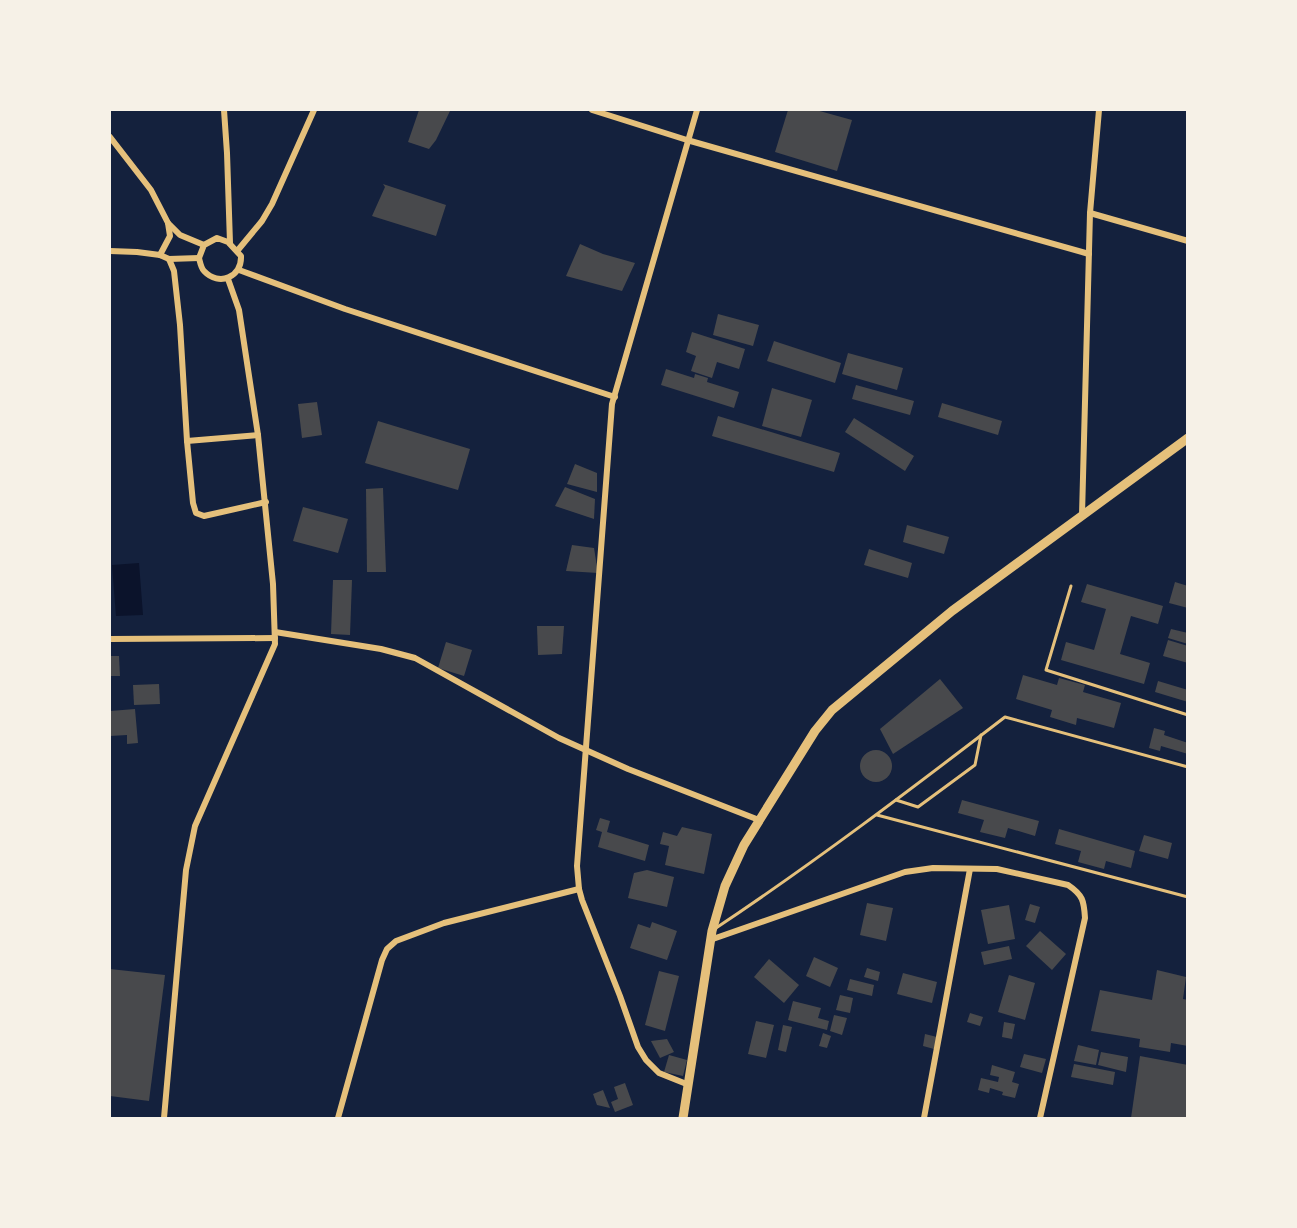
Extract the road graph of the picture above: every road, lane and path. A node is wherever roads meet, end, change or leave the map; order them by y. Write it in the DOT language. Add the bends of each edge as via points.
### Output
graph roads {
  1 [pos="224,110"];
  2 [pos="314,110"];
  3 [pos="592,110"];
  4 [pos="697,110"];
  5 [pos="1099,110"];
  6 [pos="110,136"];
  7 [pos="687,140"];
  8 [pos="1090,213"];
  9 [pos="168,223"];
  10 [pos="1188,241"];
  11 [pos="230,243"];
  12 [pos="204,245"];
  13 [pos="238,250"];
  14 [pos="110,251"];
  15 [pos="1089,254"];
  16 [pos="159,255"];
  17 [pos="199,258"];
  18 [pos="170,259"];
  19 [pos="239,270"];
  20 [pos="228,279"];
  21 [pos="615,397"];
  22 [pos="258,435"];
  23 [pos="1188,438"];
  24 [pos="187,441"];
  25 [pos="266,502"];
  26 [pos="1082,515"];
  27 [pos="1071,586"];
  28 [pos="275,635"];
  29 [pos="110,639"];
  30 [pos="1188,715"];
  31 [pos="981,735"];
  32 [pos="587,752"];
  33 [pos="1188,767"];
  34 [pos="896,800"];
  35 [pos="877,815"];
  36 [pos="759,820"];
  37 [pos="970,869"];
  38 [pos="579,889"];
  39 [pos="1188,897"];
  40 [pos="711,936"];
  41 [pos="689,1085"];
  42 [pos="164,1119"];
  43 [pos="338,1119"];
  44 [pos="683,1119"];
  45 [pos="924,1119"];
  46 [pos="1041,1119"];
  1 -- 11 [label="street"];
  2 -- 13 [label="street" via="272,204"];
  3 -- 7 [label="street"];
  4 -- 7 [label="street"];
  5 -- 8 [label="street"];
  6 -- 9 [label="street" via="151,190"];
  7 -- 15 [label="street"];
  7 -- 21 [label="street"];
  8 -- 10 [label="street"];
  8 -- 15 [label="street"];
  9 -- 12 [label="street" via="180,235"];
  9 -- 16 [label="street" via="170,236"];
  11 -- 12 [label="street" via="217,238"];
  11 -- 13 [label="street"];
  12 -- 17 [label="street"];
  13 -- 19 [label="street"];
  14 -- 16 [label="street"];
  15 -- 26 [label="street"];
  16 -- 18 [label="street"];
  17 -- 18 [label="street"];
  17 -- 20 [label="street" via="203,270 214,278"];
  18 -- 24 [label="street" via="180,325"];
  19 -- 20 [label="street"];
  19 -- 21 [label="street" via="345,309"];
  20 -- 22 [label="street" via="239,310"];
  21 -- 32 [label="street"];
  22 -- 24 [label="street"];
  22 -- 25 [label="street"];
  23 -- 26 [label="main road"];
  24 -- 25 [label="street" via="196,513 204,516"];
  25 -- 28 [label="street"];
  26 -- 36 [label="main road" via="952,611 832,711"];
  27 -- 30 [label="lane" via="1046,670"];
  28 -- 29 [label="street"];
  28 -- 32 [label="street" via="381,649 415,658"];
  28 -- 42 [label="street" via="272,653 195,826 186,870"];
  31 -- 33 [label="lane" via="1005,717"];
  31 -- 34 [label="lane"];
  31 -- 34 [label="lane" via="975,765 918,807"];
  32 -- 36 [label="street"];
  32 -- 38 [label="street" via="577,866"];
  34 -- 35 [label="lane"];
  35 -- 39 [label="lane"];
  35 -- 40 [label="lane"];
  36 -- 40 [label="main road" via="725,886"];
  37 -- 40 [label="street" via="905,872"];
  37 -- 45 [label="street"];
  37 -- 46 [label="street" via="998,869 1068,885 1078,891 1084,902 1085,918"];
  38 -- 41 [label="street" via="638,1047 659,1073"];
  38 -- 43 [label="street" via="444,923 396,941 387,949"];
  40 -- 41 [label="main road"];
  41 -- 44 [label="main road"];
}
